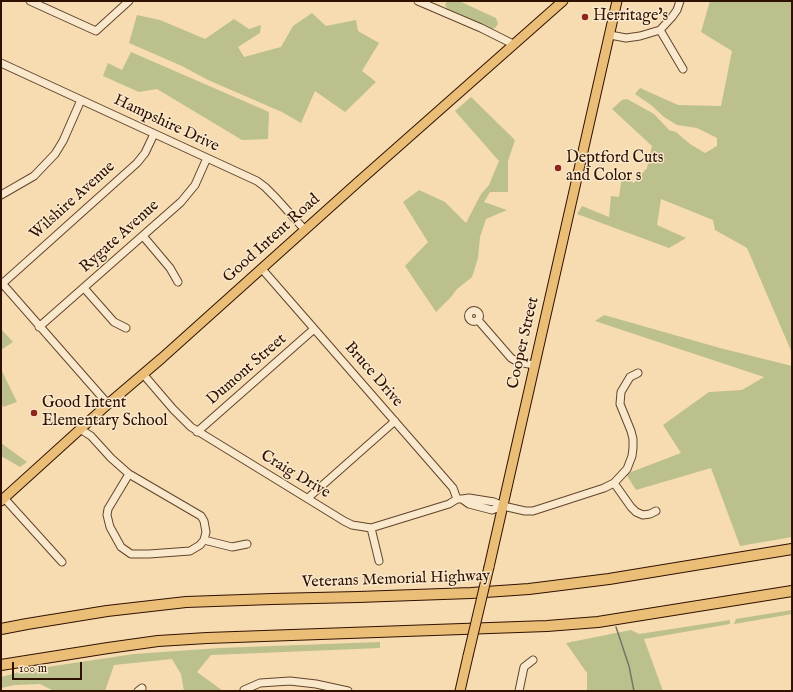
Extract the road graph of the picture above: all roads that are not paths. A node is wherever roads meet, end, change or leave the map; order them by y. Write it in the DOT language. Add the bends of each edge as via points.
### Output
graph roads {
  1 [pos="30,1"];
  2 [pos="129,1"];
  3 [pos="418,1"];
  4 [pos="563,1"];
  5 [pos="617,1"];
  6 [pos="680,1"];
  7 [pos="660,30"];
  8 [pos="610,35"];
  9 [pos="513,44"];
  10 [pos="1,63"];
  11 [pos="683,69"];
  12 [pos="81,100"];
  13 [pos="154,134"];
  14 [pos="207,158"];
  15 [pos="1,195"];
  16 [pos="305,230"];
  17 [pos="143,236"];
  18 [pos="262,269"];
  19 [pos="178,282"];
  20 [pos="2,283"];
  21 [pos="84,288"];
  22 [pos="478,320"];
  23 [pos="40,327"];
  24 [pos="126,328"];
  25 [pos="314,329"];
  26 [pos="534,366"];
  27 [pos="638,373"];
  28 [pos="143,374"];
  29 [pos="108,404"];
  30 [pos="395,421"];
  31 [pos="80,429"];
  32 [pos="198,432"];
  33 [pos="129,474"];
  34 [pos="614,483"];
  35 [pos="308,498"];
  36 [pos="460,499"];
  37 [pos="3,500"];
  38 [pos="503,506"];
  39 [pos="656,511"];
  40 [pos="371,528"];
  41 [pos="204,540"];
  42 [pos="247,544"];
  43 [pos="792,549"];
  44 [pos="379,561"];
  45 [pos="62,562"];
  46 [pos="792,591"];
  47 [pos="1,629"];
  48 [pos="533,660"];
  49 [pos="1,665"];
  50 [pos="244,690"];
  51 [pos="348,691"];
  52 [pos="460,691"];
  53 [pos="519,691"];
  1 -- 2 [label="street" via="96,31"];
  3 -- 9 [label="street"];
  4 -- 9 [label="main road, Good Intent Road"];
  5 -- 8 [label="main road, Cooper Street"];
  6 -- 7 [label="street" via="677,10"];
  7 -- 8 [label="street" via="626,38"];
  7 -- 11 [label="street"];
  8 -- 26 [label="main road, Cooper Street"];
  9 -- 16 [label="main road, Good Intent Road"];
  10 -- 12 [label="street, Hampshire Drive"];
  12 -- 13 [label="street, Hampshire Drive"];
  12 -- 15 [label="street" via="55,154 34,176"];
  13 -- 14 [label="street, Hampshire Drive"];
  13 -- 20 [label="street, Wilshire Avenue" via="137,163"];
  14 -- 16 [label="street, Hampshire Drive" via="265,187"];
  14 -- 17 [label="street, Rygate Avenue" via="190,192"];
  16 -- 18 [label="main road, Good Intent Road"];
  17 -- 19 [label="street" via="170,268"];
  17 -- 21 [label="street, Rygate Avenue"];
  18 -- 25 [label="street, Bruce Drive"];
  18 -- 28 [label="main road, Good Intent Road"];
  20 -- 23 [label="street"];
  21 -- 23 [label="street, Rygate Avenue"];
  21 -- 24 [label="street" via="114,322"];
  22 -- 26 [label="street" via="511,358"];
  23 -- 29 [label="street"];
  25 -- 30 [label="street, Bruce Drive"];
  25 -- 32 [label="street, Dumont Street"];
  26 -- 38 [label="main road, Cooper Street"];
  27 -- 34 [label="street" via="630,377 620,392 620,404 631,431 633,448 626,469"];
  28 -- 29 [label="main road, Good Intent Road"];
  28 -- 32 [label="street, Craig Drive" via="173,409"];
  29 -- 31 [label="main road, Good Intent Road"];
  30 -- 35 [label="street"];
  30 -- 36 [label="street, Bruce Drive"];
  31 -- 33 [label="street" via="92,436"];
  31 -- 37 [label="main road, Good Intent Road"];
  32 -- 35 [label="street, Craig Drive"];
  33 -- 41 [label="street" via="201,516 206,532"];
  33 -- 41 [label="street" via="107,515 110,527 121,547 137,555 184,552 196,549"];
  34 -- 38 [label="street" via="533,511"];
  34 -- 39 [label="street" via="636,512 643,515"];
  35 -- 40 [label="street, Craig Drive" via="352,525"];
  36 -- 38 [label="street" via="492,510"];
  36 -- 40 [label="street, Craig Drive"];
  37 -- 45 [label="street"];
  38 -- 52 [label="main road, Cooper Street, bridge"];
  40 -- 44 [label="street"];
  41 -- 42 [label="street" via="232,548"];
  43 -- 47 [label="highway, Veterans Memorial Highway" via="609,579 529,589 358,598 186,602 107,611"];
  46 -- 49 [label="highway" via="598,622 158,641"];
  48 -- 53 [label="street" via="524,667"];
  50 -- 51 [label="street" via="260,683 290,681"];
}
